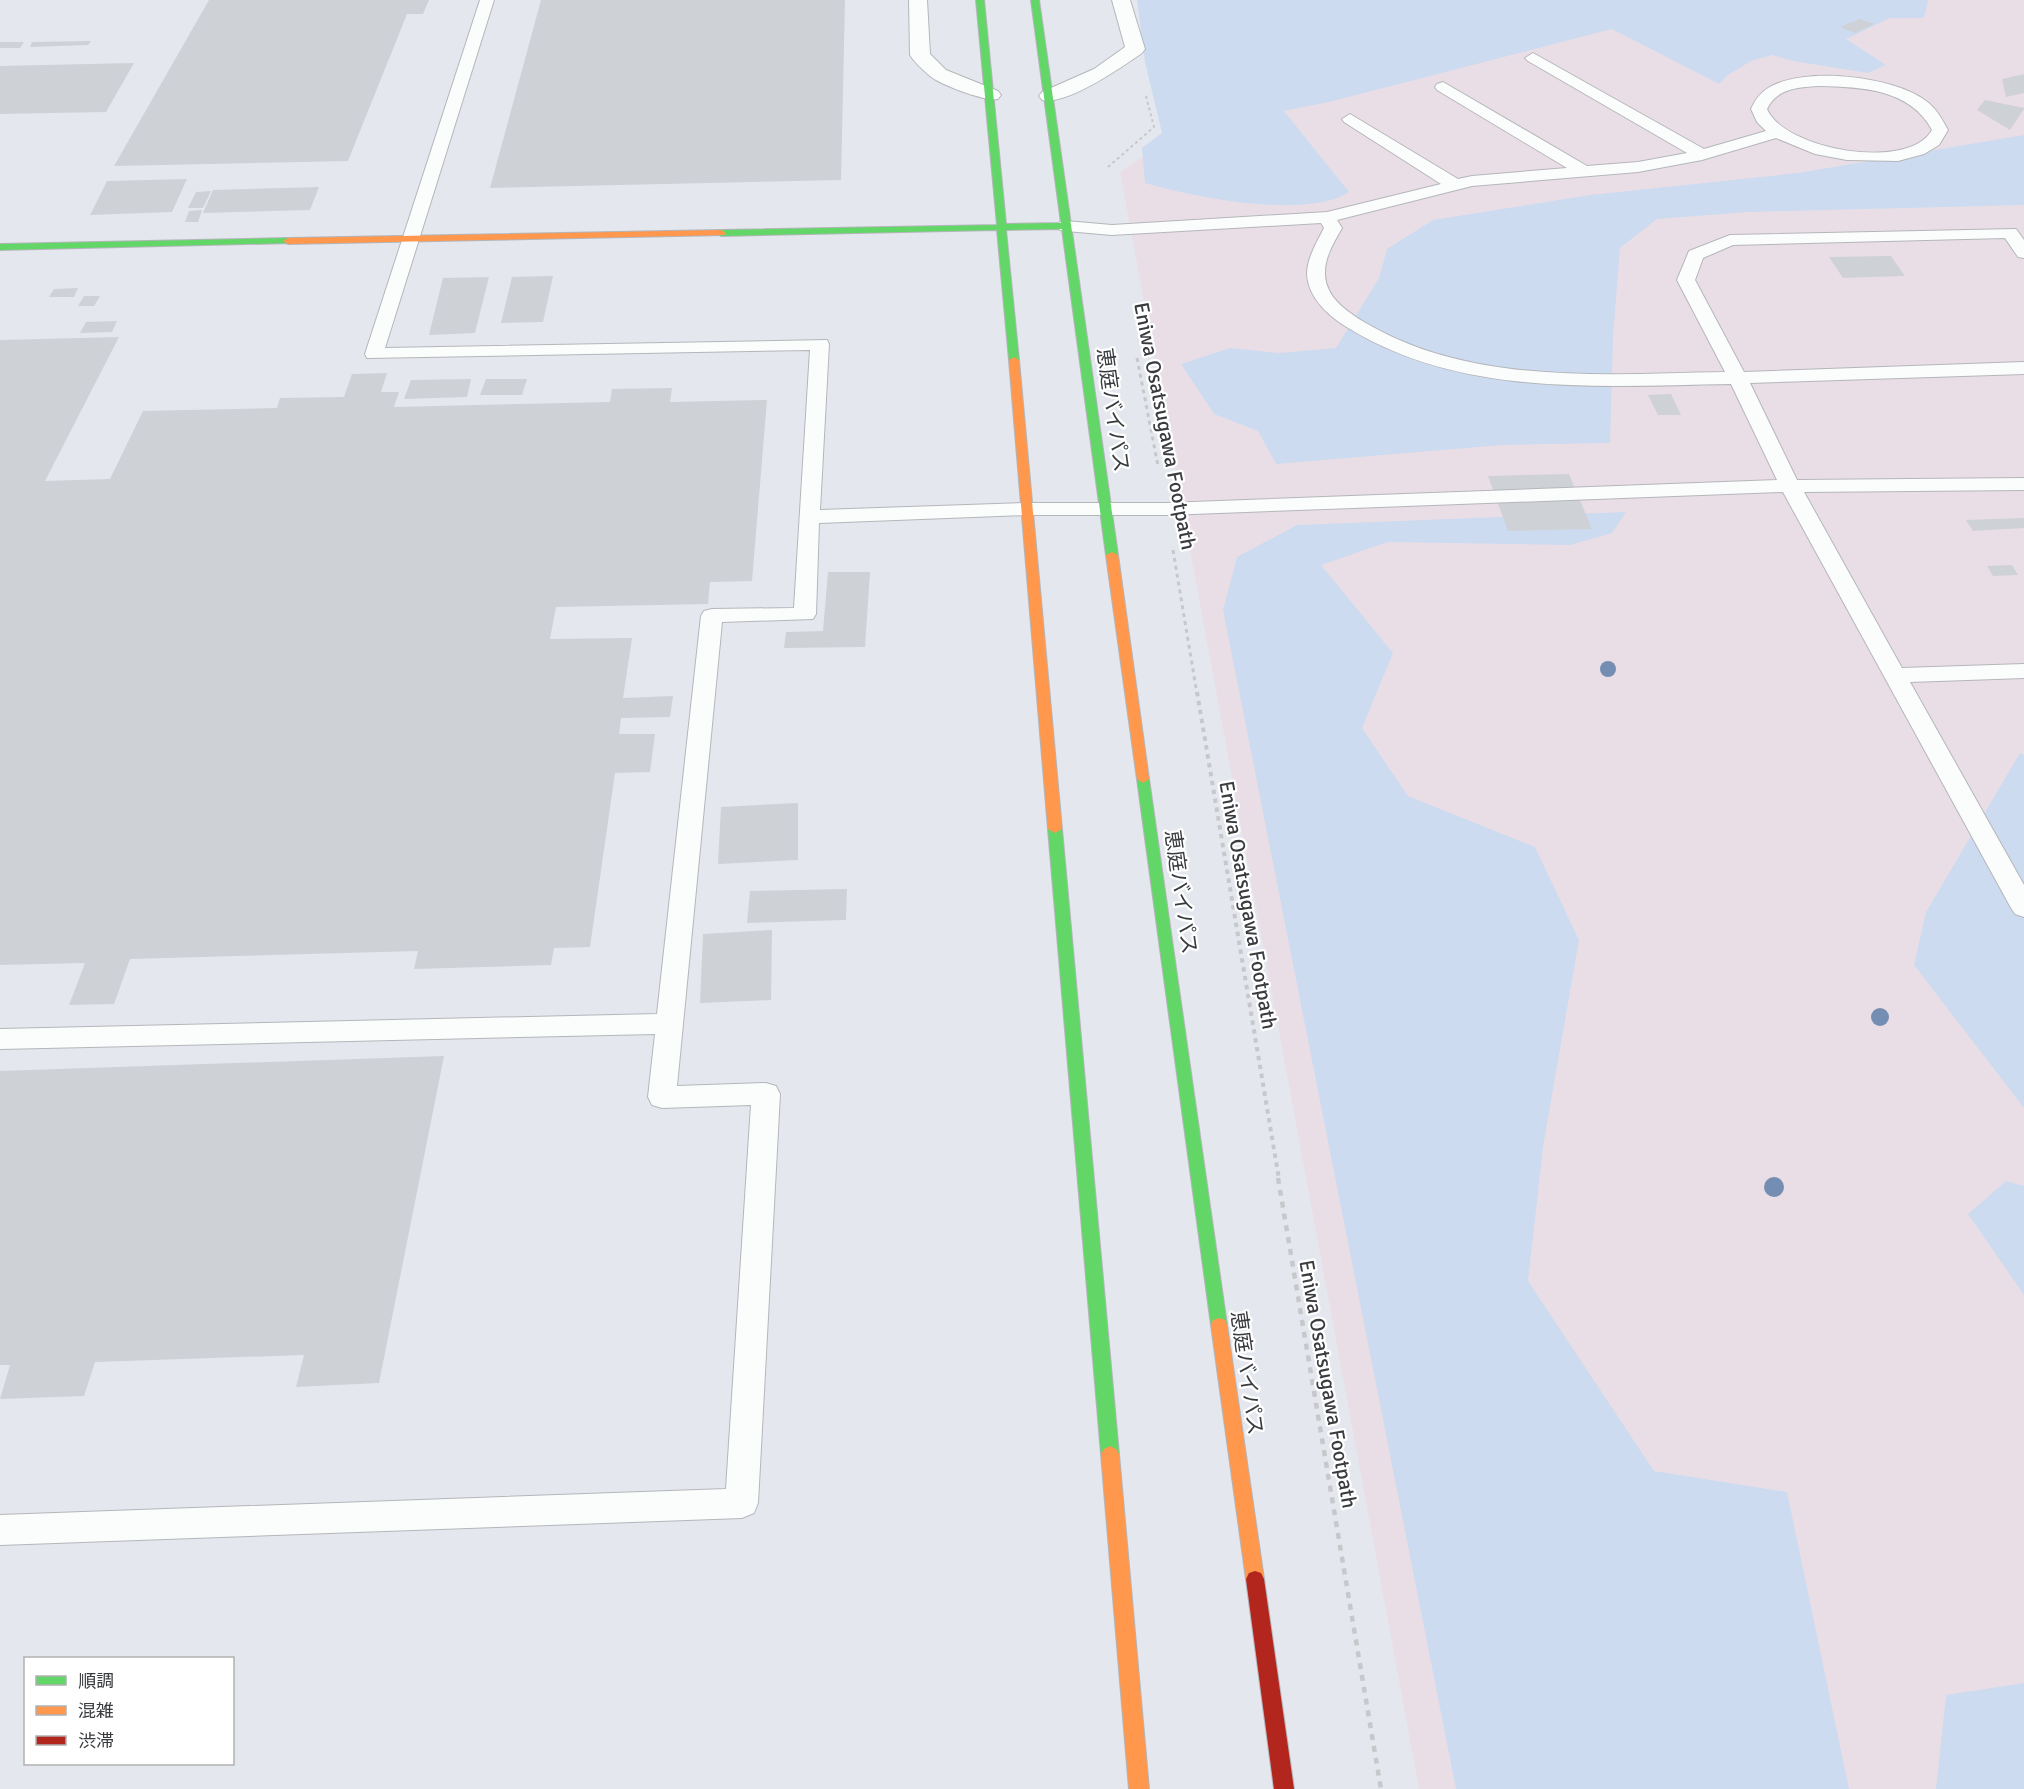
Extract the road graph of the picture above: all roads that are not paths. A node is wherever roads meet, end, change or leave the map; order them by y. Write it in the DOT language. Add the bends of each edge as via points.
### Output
graph roads {
  1 [pos="487,0"];
  2 [pos="918,0"];
  3 [pos="980,0"];
  4 [pos="1035,0"];
  5 [pos="1121,0"];
  6 [pos="1533,58"];
  7 [pos="1443,87"];
  8 [pos="991,94"];
  9 [pos="1049,96"];
  10 [pos="1350,119"];
  11 [pos="1777,133"];
  12 [pos="1702,154"];
  13 [pos="1585,172"];
  14 [pos="1455,185"];
  15 [pos="1327,217"];
  16 [pos="1066,226"];
  17 [pos="1002,227"];
  18 [pos="411,239"];
  19 [pos="0,247"];
  20 [pos="2024,253"];
  21 [pos="2024,368"];
  22 [pos="1738,378"];
  23 [pos="2024,484"];
  24 [pos="1790,486"];
  25 [pos="1027,509"];
  26 [pos="1106,510"];
  27 [pos="809,517"];
  28 [pos="2024,671"];
  29 [pos="1895,675"];
  30 [pos="2024,908"];
  31 [pos="670,1024"];
  32 [pos="0,1039"];
  33 [pos="0,1530"];
  34 [pos="1139,1789"];
  35 [pos="1284,1789"];
  1 -- 18 [label="lane"];
  2 -- 8 [label="street" via="920,56 939,74"];
  3 -- 8 [label="main road"];
  4 -- 9 [label="main road, 恵庭バイパス"];
  5 -- 9 [label="street" via="1134,48 1101,73"];
  6 -- 12 [label="lane"];
  7 -- 13 [label="lane"];
  8 -- 17 [label="main road"];
  9 -- 16 [label="main road, 恵庭バイパス"];
  10 -- 14 [label="lane"];
  11 -- 11 [label="lane" via="1764,121 1759,109 1763,98 1795,83 1820,81 1900,94 1921,104 1935,117 1940,130 1934,142 1917,151 1892,156 1830,152"];
  11 -- 12 [label="lane"];
  12 -- 13 [label="lane" via="1638,167"];
  13 -- 14 [label="lane"];
  14 -- 15 [label="lane"];
  15 -- 16 [label="lane" via="1112,230"];
  15 -- 22 [label="lane" via="1333,228 1316,276 1327,304 1359,329 1400,350 1468,369 1538,377"];
  16 -- 17 [label="main road"];
  16 -- 26 [label="main road, 恵庭バイパス"];
  17 -- 18 [label="main road"];
  17 -- 25 [label="main road"];
  18 -- 19 [label="main road"];
  18 -- 27 [label="lane" via="374,354 820,344"];
  20 -- 22 [label="lane" via="2010,233 1730,240 1695,255 1686,280"];
  21 -- 22 [label="lane"];
  22 -- 24 [label="lane"];
  23 -- 24 [label="lane"];
  24 -- 26 [label="lane"];
  24 -- 29 [label="lane"];
  25 -- 26 [label="lane"];
  25 -- 27 [label="lane"];
  25 -- 34 [label="main road"];
  26 -- 35 [label="main road, 恵庭バイパス"];
  27 -- 31 [label="lane" via="805,614 712,616"];
  28 -- 29 [label="lane"];
  29 -- 30 [label="lane"];
  31 -- 32 [label="lane"];
  31 -- 33 [label="lane" via="662,1097 766,1094 742,1503"];
}
